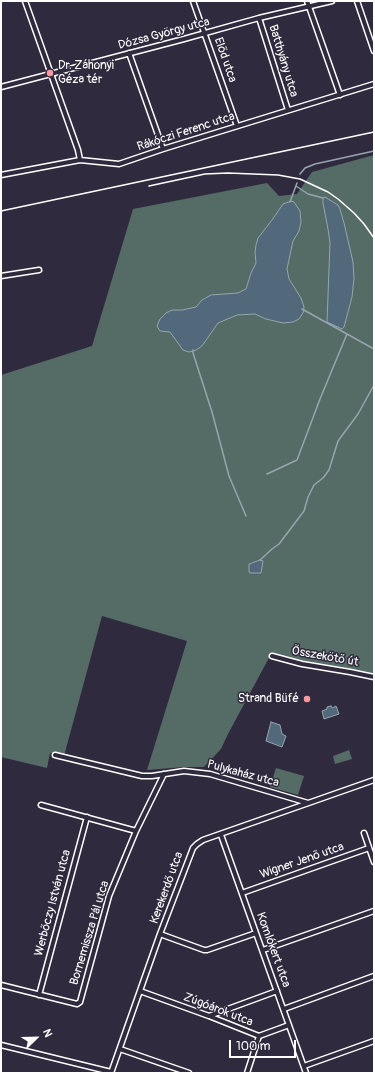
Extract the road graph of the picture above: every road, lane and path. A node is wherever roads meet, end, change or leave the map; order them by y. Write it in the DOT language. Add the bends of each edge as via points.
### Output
graph roads {
  1 [pos="26,1"];
  2 [pos="194,1"];
  3 [pos="307,1"];
  4 [pos="332,1"];
  5 [pos="357,1"];
  6 [pos="309,7"];
  7 [pos="259,18"];
  8 [pos="205,33"];
  9 [pos="374,51"];
  10 [pos="128,53"];
  11 [pos="51,74"];
  12 [pos="374,84"];
  13 [pos="1,87"];
  14 [pos="340,95"];
  15 [pos="288,110"];
  16 [pos="237,126"];
  17 [pos="163,149"];
  18 [pos="80,160"];
  19 [pos="1,175"];
  20 [pos="39,270"];
  21 [pos="1,276"];
  22 [pos="272,656"];
  23 [pos="374,677"];
  24 [pos="55,755"];
  25 [pos="164,774"];
  26 [pos="374,780"];
  27 [pos="308,803"];
  28 [pos="41,805"];
  29 [pos="87,817"];
  30 [pos="136,831"];
  31 [pos="364,833"];
  32 [pos="221,835"];
  33 [pos="369,848"];
  34 [pos="374,862"];
  35 [pos="242,893"];
  36 [pos="374,911"];
  37 [pos="256,933"];
  38 [pos="160,934"];
  39 [pos="263,950"];
  40 [pos="374,976"];
  41 [pos="1,985"];
  42 [pos="140,991"];
  43 [pos="278,991"];
  44 [pos="39,995"];
  45 [pos="284,1009"];
  46 [pos="209,1016"];
  47 [pos="289,1025"];
  48 [pos="259,1036"];
  49 [pos="374,1041"];
  50 [pos="1,1045"];
  51 [pos="120,1049"];
  52 [pos="304,1066"];
  53 [pos="111,1073"];
  54 [pos="189,1073"];
  55 [pos="247,1073"];
  56 [pos="306,1073"];
  1 -- 11 [label="street"];
  2 -- 8 [label="street, Előd utca"];
  3 -- 6 [label="street"];
  4 -- 6 [label="street, Dózsa György utca"];
  5 -- 9 [label="street"];
  6 -- 7 [label="street, Dózsa György utca"];
  6 -- 14 [label="street"];
  7 -- 8 [label="street, Dózsa György utca"];
  7 -- 15 [label="street, Batthyány utca"];
  8 -- 10 [label="street, Dózsa György utca"];
  8 -- 16 [label="street, Előd utca"];
  10 -- 11 [label="street, Dózsa György utca"];
  10 -- 17 [label="street"];
  11 -- 13 [label="street, Dózsa György utca"];
  11 -- 18 [label="street"];
  12 -- 14 [label="street, Rákóczi Ferenc utca"];
  14 -- 15 [label="street, Rákóczi Ferenc utca"];
  15 -- 16 [label="street, Rákóczi Ferenc utca"];
  16 -- 17 [label="street, Rákóczi Ferenc utca"];
  17 -- 18 [label="street, Rákóczi Ferenc utca" via="119,164"];
  18 -- 19 [label="street, Rákóczi Ferenc utca"];
  20 -- 21 [label="street"];
  22 -- 23 [label="street, Összekötő út"];
  24 -- 25 [label="street, Pulykaház utca" via="142,776"];
  25 -- 27 [label="street, Pulykaház utca" via="184,771 210,774"];
  25 -- 30 [label="street, Bornemissza Pál utca"];
  26 -- 27 [label="street, Kerekerdő utca"];
  27 -- 32 [label="street, Kerekerdő utca"];
  28 -- 29 [label="street"];
  29 -- 30 [label="street"];
  29 -- 44 [label="street, Werbőczy István utca"];
  30 -- 44 [label="street, Bornemissza Pál utca" via="109,896 80,1002 77,1004"];
  31 -- 33 [label="street"];
  32 -- 35 [label="street, Komlókert utca"];
  32 -- 38 [label="street, Kerekerdő utca" via="203,840 193,848"];
  33 -- 34 [label="street"];
  33 -- 35 [label="street, Wigner Jenő utca"];
  35 -- 37 [label="street, Komlókert utca"];
  36 -- 39 [label="street"];
  37 -- 38 [label="street" via="207,950"];
  37 -- 39 [label="street, Komlókert utca"];
  38 -- 42 [label="street, Kerekerdő utca"];
  39 -- 43 [label="street, Komlókert utca"];
  40 -- 45 [label="street"];
  41 -- 44 [label="street, Bornemissza Pál utca"];
  42 -- 46 [label="street, Zúgóárok utca"];
  42 -- 51 [label="street, Kerekerdő utca"];
  43 -- 45 [label="street, Komlókert utca"];
  43 -- 46 [label="street"];
  45 -- 47 [label="street, Komlókert utca"];
  46 -- 48 [label="street, Zúgóárok utca"];
  47 -- 48 [label="street, Zúgóárok utca"];
  47 -- 52 [label="street, Komlókert utca"];
  48 -- 55 [label="street"];
  49 -- 52 [label="street"];
  50 -- 53 [label="street"];
  51 -- 53 [label="street, Kerekerdő utca"];
  51 -- 54 [label="street"];
  52 -- 56 [label="street, Komlókert utca"];
}
